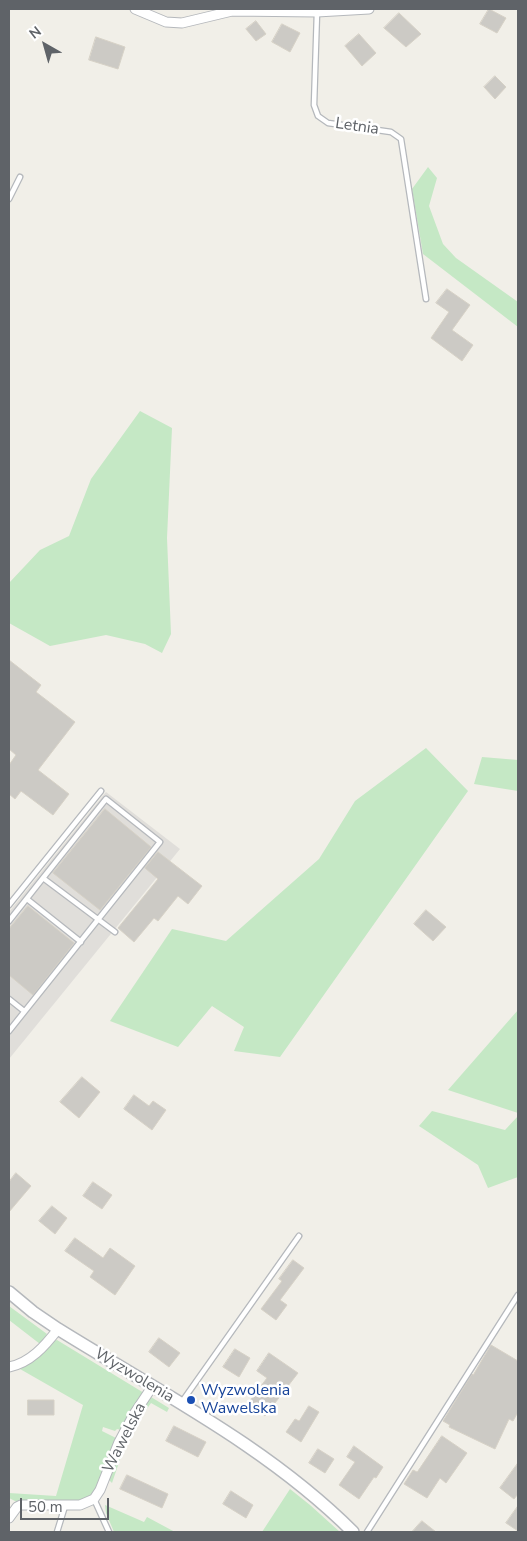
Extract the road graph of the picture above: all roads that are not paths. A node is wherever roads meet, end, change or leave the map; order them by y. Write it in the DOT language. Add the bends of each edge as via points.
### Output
graph roads {
  1 [pos="135,9"];
  2 [pos="369,9"];
  3 [pos="318,12"];
  4 [pos="20,177"];
  5 [pos="9,199"];
  6 [pos="426,299"];
  7 [pos="101,791"];
  8 [pos="44,878"];
  9 [pos="27,899"];
  10 [pos="9,905"];
  11 [pos="98,920"];
  12 [pos="9,921"];
  13 [pos="115,932"];
  14 [pos="81,942"];
  15 [pos="9,999"];
  16 [pos="24,1011"];
  17 [pos="9,1031"];
  18 [pos="299,1236"];
  19 [pos="9,1292"];
  20 [pos="518,1295"];
  21 [pos="58,1329"];
  22 [pos="9,1367"];
  23 [pos="152,1387"];
  24 [pos="180,1404"];
  25 [pos="94,1499"];
  26 [pos="13,1505"];
  27 [pos="65,1506"];
  28 [pos="9,1518"];
  29 [pos="57,1532"];
  30 [pos="109,1532"];
  31 [pos="354,1532"];
  32 [pos="367,1532"];
  1 -- 3 [label="street" via="166,22 182,23 232,11"];
  2 -- 3 [label="street"];
  3 -- 6 [label="lane, Letnia" via="314,105 318,116 328,123 391,132 401,139"];
  4 -- 5 [label="lane"];
  7 -- 10 [label="lane"];
  8 -- 9 [label="lane"];
  8 -- 11 [label="lane"];
  8 -- 11 [label="lane" via="106,799 160,842"];
  9 -- 12 [label="lane"];
  9 -- 14 [label="lane"];
  11 -- 13 [label="lane"];
  11 -- 14 [label="lane"];
  14 -- 16 [label="lane"];
  15 -- 16 [label="lane"];
  16 -- 17 [label="lane"];
  18 -- 24 [label="lane"];
  19 -- 21 [label="street, Wyzwolenia"];
  20 -- 32 [label="lane"];
  21 -- 22 [label="street" via="36,1353"];
  21 -- 23 [label="street, Wyzwolenia"];
  23 -- 24 [label="street, Wyzwolenia"];
  23 -- 25 [label="street, Wawelska" via="119,1442"];
  24 -- 31 [label="street, Wyzwolenia" via="267,1460"];
  25 -- 27 [label="street" via="86,1504"];
  25 -- 30 [label="lane"];
  26 -- 27 [label="street"];
  26 -- 28 [label="street"];
  27 -- 29 [label="lane"];
}
